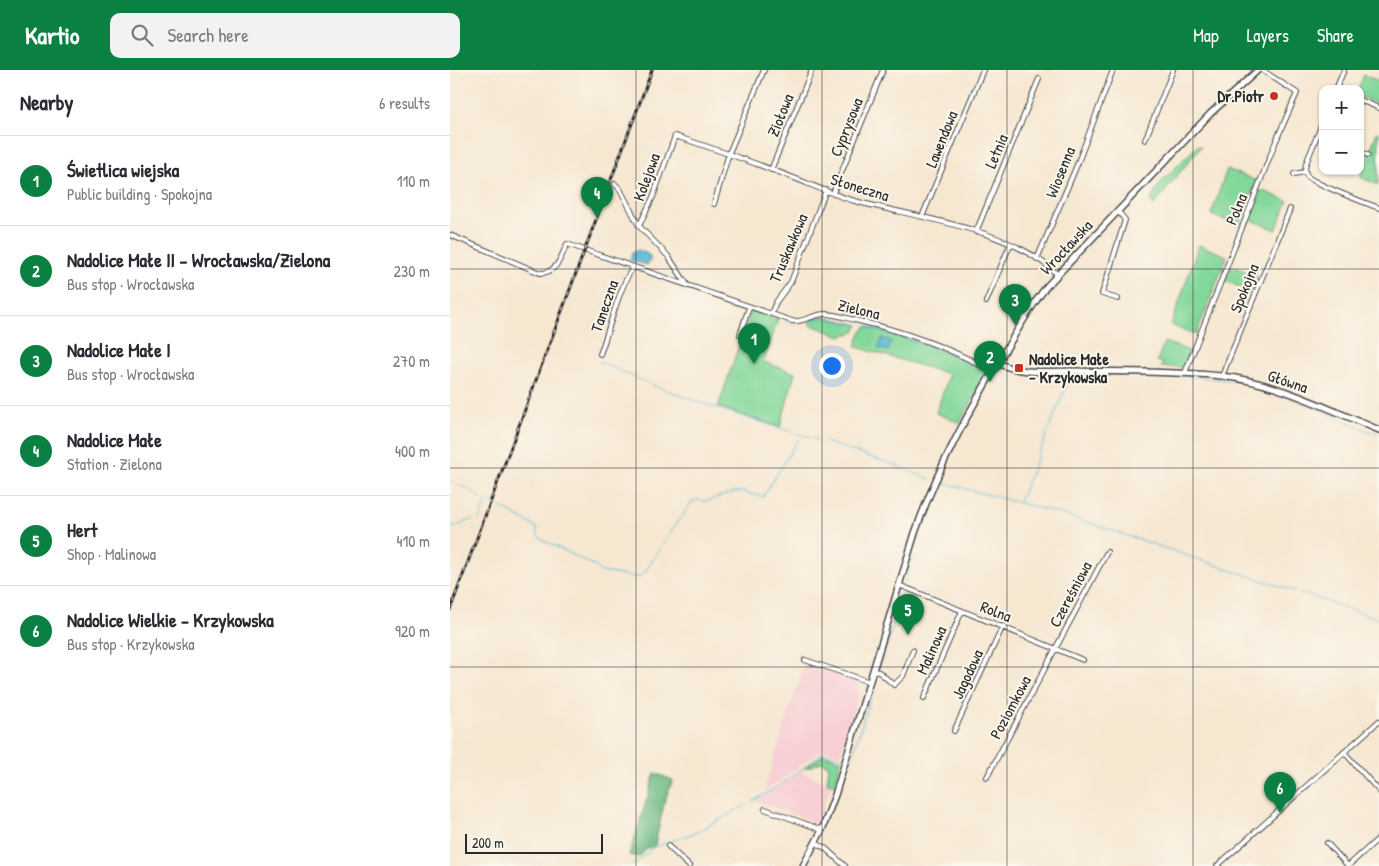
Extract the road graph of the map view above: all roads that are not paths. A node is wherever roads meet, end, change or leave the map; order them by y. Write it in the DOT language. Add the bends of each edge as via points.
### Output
graph roads {
  1 [pos="764,70"];
  2 [pos="812,70"];
  3 [pos="883,70"];
  4 [pos="983,70"];
  5 [pos="1113,70"];
  6 [pos="1173,70"];
  7 [pos="1258,70"];
  8 [pos="1262,70"];
  9 [pos="1344,70"];
  10 [pos="1039,79"];
  11 [pos="1338,85"];
  12 [pos="1364,102"];
  13 [pos="1379,108"];
  14 [pos="1319,130"];
  15 [pos="1317,135"];
  16 [pos="675,136"];
  17 [pos="1145,140"];
  18 [pos="729,153"];
  19 [pos="1364,154"];
  20 [pos="1368,155"];
  21 [pos="771,170"];
  22 [pos="1306,172"];
  23 [pos="1294,174"];
  24 [pos="615,184"];
  25 [pos="826,190"];
  26 [pos="833,193"];
  27 [pos="714,204"];
  28 [pos="1290,208"];
  29 [pos="1379,208"];
  30 [pos="1118,211"];
  31 [pos="922,217"];
  32 [pos="639,226"];
  33 [pos="976,232"];
  34 [pos="450,235"];
  35 [pos="1010,245"];
  36 [pos="1037,259"];
  37 [pos="634,267"];
  38 [pos="1057,274"];
  39 [pos="688,286"];
  40 [pos="1118,299"];
  41 [pos="986,302"];
  42 [pos="749,307"];
  43 [pos="771,314"];
  44 [pos="740,335"];
  45 [pos="600,354"];
  46 [pos="998,362"];
  47 [pos="992,371"];
  48 [pos="1185,373"];
  49 [pos="1222,376"];
  50 [pos="1379,430"];
  51 [pos="1107,552"];
  52 [pos="899,587"];
  53 [pos="962,611"];
  54 [pos="1003,626"];
  55 [pos="1055,648"];
  56 [pos="913,650"];
  57 [pos="805,660"];
  58 [pos="1083,660"];
  59 [pos="873,671"];
  60 [pos="870,682"];
  61 [pos="924,698"];
  62 [pos="1379,721"];
  63 [pos="954,731"];
  64 [pos="1344,752"];
  65 [pos="987,776"];
  66 [pos="1379,783"];
  67 [pos="1375,786"];
  68 [pos="1379,791"];
  69 [pos="765,809"];
  70 [pos="822,830"];
  71 [pos="1379,838"];
  72 [pos="816,843"];
  73 [pos="1327,843"];
  74 [pos="668,846"];
  75 [pos="689,866"];
  76 [pos="803,866"];
  77 [pos="845,866"];
  78 [pos="1217,866"];
  79 [pos="1348,866"];
  1 -- 18 [label="street"];
  2 -- 21 [label="street, Ziołowa"];
  3 -- 26 [label="street, Cyprysowa"];
  4 -- 31 [label="street, Lawendowa"];
  5 -- 36 [label="street, Wiosenna"];
  6 -- 17 [label="street"];
  7 -- 30 [label="street, Wrocławska" via="1211,113"];
  8 -- 48 [label="street, Polna" via="1297,93"];
  9 -- 11 [label="street"];
  10 -- 33 [label="street, Letnia"];
  12 -- 13 [label="street"];
  14 -- 15 [label="street"];
  15 -- 22 [label="street"];
  16 -- 18 [label="street, Słoneczna"];
  16 -- 32 [label="street, Kolejowa"];
  18 -- 21 [label="street, Słoneczna"];
  18 -- 27 [label="street"];
  19 -- 20 [label="street"];
  21 -- 25 [label="street, Słoneczna"];
  22 -- 23 [label="street"];
  22 -- 29 [label="street" via="1310,179"];
  24 -- 32 [label="street"];
  25 -- 26 [label="street, Słoneczna"];
  25 -- 43 [label="street, Truskawkowa" via="791,282"];
  26 -- 31 [label="street, Słoneczna"];
  28 -- 49 [label="street, Spokojna"];
  30 -- 38 [label="street, Wrocławska"];
  30 -- 40 [label="street" via="1125,220 1102,294"];
  31 -- 33 [label="street, Słoneczna"];
  32 -- 39 [label="street" via="668,256"];
  33 -- 35 [label="street, Słoneczna"];
  34 -- 37 [label="street, Zielona" via="540,273 549,272 556,266 567,244"];
  35 -- 36 [label="street, Słoneczna"];
  35 -- 41 [label="street"];
  36 -- 38 [label="street"];
  37 -- 39 [label="street, Zielona"];
  37 -- 45 [label="street, Taneczna" via="621,290"];
  38 -- 46 [label="street, Wrocławska" via="1036,299"];
  39 -- 42 [label="street, Zielona"];
  42 -- 43 [label="street, Zielona"];
  42 -- 44 [label="street"];
  43 -- 47 [label="street, Zielona" via="798,322 826,314 871,324 929,343"];
  46 -- 47 [label="street, Wrocławska"];
  46 -- 48 [label="street, Główna" via="1027,371"];
  47 -- 52 [label="street, Wrocławska" via="933,486"];
  48 -- 49 [label="street, Główna"];
  49 -- 50 [label="street, Główna" via="1267,386"];
  51 -- 55 [label="street, Czereśniowa"];
  52 -- 53 [label="street, Rolna"];
  52 -- 59 [label="street, Wrocławska"];
  53 -- 54 [label="street, Rolna"];
  53 -- 61 [label="street, Malinowa"];
  54 -- 55 [label="street, Rolna"];
  54 -- 63 [label="street, Jagodowa"];
  55 -- 58 [label="street, Rolna"];
  55 -- 65 [label="street, Poziomkowa"];
  56 -- 59 [label="street" via="904,676 894,685"];
  57 -- 60 [label="street"];
  59 -- 60 [label="street, Wrocławska"];
  60 -- 70 [label="street, Wrocławska"];
  62 -- 64 [label="street"];
  64 -- 67 [label="street"];
  64 -- 78 [label="street"];
  66 -- 67 [label="street"];
  67 -- 68 [label="street"];
  69 -- 70 [label="street"];
  70 -- 72 [label="street"];
  71 -- 79 [label="street"];
  72 -- 76 [label="street"];
  72 -- 77 [label="street"];
  73 -- 79 [label="street"];
  74 -- 75 [label="street"];
}
